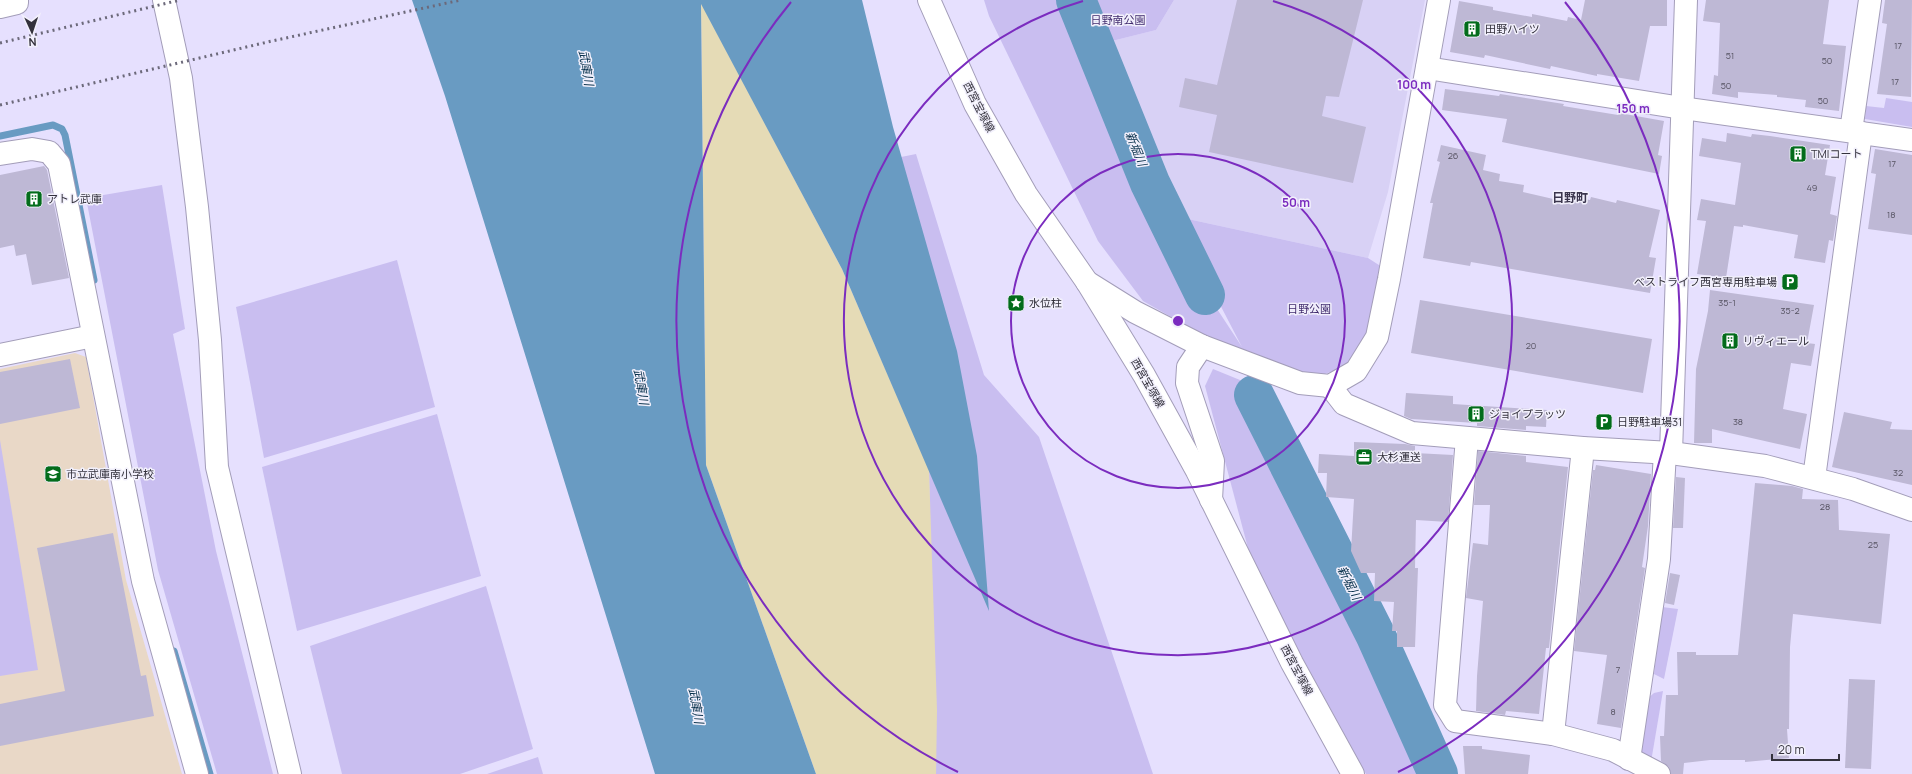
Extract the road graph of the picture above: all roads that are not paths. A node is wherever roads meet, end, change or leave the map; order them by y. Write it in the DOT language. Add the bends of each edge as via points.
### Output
graph roads {
  1 [pos="17,0"];
  2 [pos="164,0"];
  3 [pos="929,0"];
  4 [pos="1438,0"];
  5 [pos="1686,0"];
  6 [pos="1870,0"];
  7 [pos="0,7"];
  8 [pos="1427,68"];
  9 [pos="1682,108"];
  10 [pos="1856,132"];
  11 [pos="1912,140"];
  12 [pos="0,154"];
  13 [pos="1087,282"];
  14 [pos="93,336"];
  15 [pos="1202,346"];
  16 [pos="0,355"];
  17 [pos="1330,386"];
  18 [pos="1467,438"];
  19 [pos="1583,448"];
  20 [pos="1668,453"];
  21 [pos="1814,478"];
  22 [pos="1211,500"];
  23 [pos="1912,510"];
  24 [pos="1553,734"];
  25 [pos="1629,759"];
  26 [pos="196,774"];
  27 [pos="290,774"];
  28 [pos="1353,774"];
  29 [pos="1660,774"];
  1 -- 7 [label="street" via="17,3"];
  2 -- 27 [label="street" via="181,78 197,207 209,332 217,467"];
  3 -- 13 [label="street, 西宮宝塚線" via="979,111 1026,194"];
  4 -- 8 [label="street"];
  5 -- 9 [label="street"];
  6 -- 10 [label="street"];
  8 -- 9 [label="street"];
  8 -- 17 [label="street" via="1377,338 1356,371"];
  9 -- 10 [label="street"];
  9 -- 20 [label="street"];
  10 -- 11 [label="street"];
  10 -- 21 [label="street"];
  12 -- 14 [label="street" via="32,149 49,152 59,164"];
  13 -- 15 [label="street" via="1135,312"];
  13 -- 22 [label="street, 西宮宝塚線" via="1144,375"];
  14 -- 16 [label="street"];
  14 -- 26 [label="street" via="143,581"];
  15 -- 17 [label="street" via="1300,383"];
  15 -- 22 [label="street" via="1188,367 1188,383 1213,461"];
  17 -- 18 [label="street" via="1344,404 1389,425 1412,433"];
  18 -- 19 [label="street"];
  18 -- 24 [label="street" via="1445,705 1455,721"];
  19 -- 20 [label="street"];
  19 -- 24 [label="street"];
  20 -- 21 [label="street" via="1765,466"];
  20 -- 25 [label="street" via="1659,559"];
  21 -- 23 [label="street"];
  22 -- 28 [label="street, 西宮宝塚線" via="1292,662"];
  24 -- 25 [label="street" via="1613,750"];
  25 -- 29 [label="street"];
}
